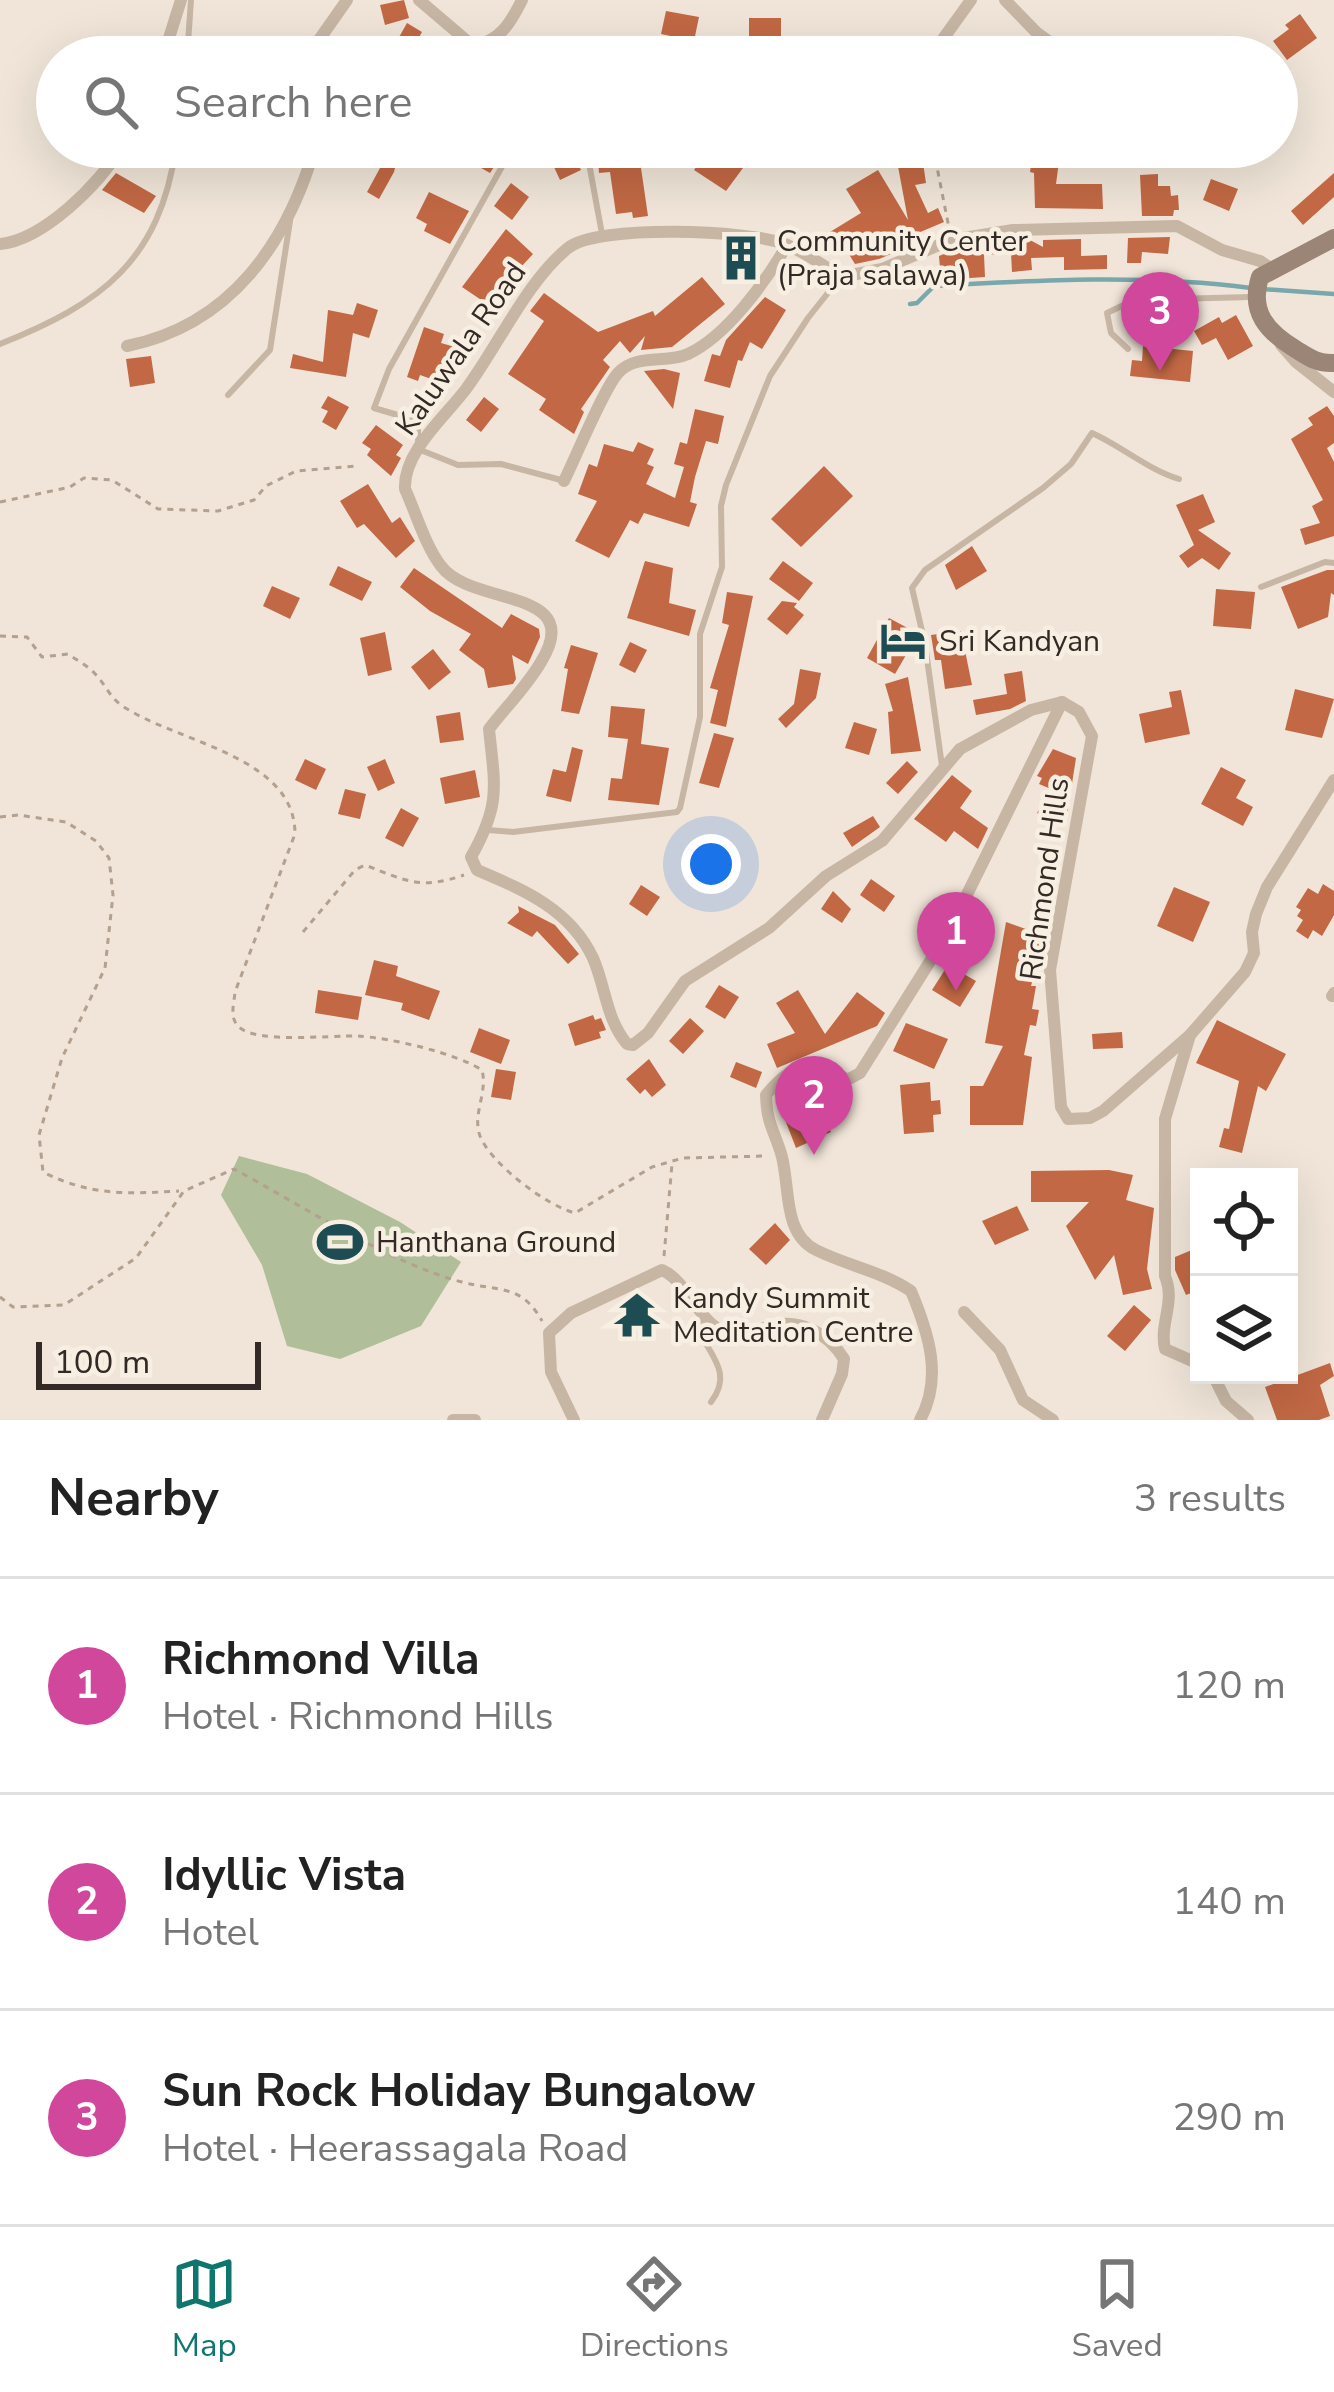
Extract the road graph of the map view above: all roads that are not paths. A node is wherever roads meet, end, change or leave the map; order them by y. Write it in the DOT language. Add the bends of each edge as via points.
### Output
graph roads {
  1 [pos="181,0"];
  2 [pos="191,0"];
  3 [pos="347,0"];
  4 [pos="419,0"];
  5 [pos="522,0"];
  6 [pos="971,0"];
  7 [pos="1005,0"];
  8 [pos="170,36"];
  9 [pos="188,36"];
  10 [pos="322,36"];
  11 [pos="461,36"];
  12 [pos="498,36"];
  13 [pos="945,36"];
  14 [pos="1041,36"];
  15 [pos="102,168"];
  16 [pos="173,168"];
  17 [pos="308,168"];
  18 [pos="501,168"];
  19 [pos="590,168"];
  20 [pos="290,217"];
  21 [pos="602,234"];
  22 [pos="1334,238"];
  23 [pos="0,244"];
  24 [pos="787,244"];
  25 [pos="842,277"];
  26 [pos="1261,284"];
  27 [pos="1274,336"];
  28 [pos="0,344"];
  29 [pos="127,346"];
  30 [pos="1128,349"];
  31 [pos="1334,363"];
  32 [pos="1334,392"];
  33 [pos="228,395"];
  34 [pos="418,449"];
  35 [pos="1179,479"];
  36 [pos="564,481"];
  37 [pos="1334,563"];
  38 [pos="1261,587"];
  39 [pos="1062,702"];
  40 [pos="942,766"];
  41 [pos="1334,780"];
  42 [pos="487,830"];
  43 [pos="1190,1035"];
  44 [pos="964,1312"];
  45 [pos="704,1314"];
  46 [pos="1190,1360"];
  47 [pos="1218,1384"];
  48 [pos="711,1402"];
  49 [pos="454,1420"];
  50 [pos="475,1420"];
  51 [pos="574,1420"];
  52 [pos="822,1420"];
  53 [pos="920,1420"];
  54 [pos="1053,1420"];
  55 [pos="1248,1420"];
  1 -- 8 [label="street"];
  2 -- 9 [label="lane"];
  3 -- 10 [label="street"];
  4 -- 11 [label="street"];
  5 -- 12 [label="street"];
  6 -- 13 [label="street"];
  7 -- 14 [label="street"];
  15 -- 23 [label="street" via="50,226"];
  16 -- 28 [label="lane" via="130,266 86,304"];
  17 -- 20 [label="street"];
  18 -- 34 [label="lane" via="374,408 418,421"];
  19 -- 21 [label="lane"];
  20 -- 29 [label="street" via="224,302 162,339"];
  20 -- 33 [label="lane" via="270,350"];
  21 -- 24 [label="street" via="741,233"];
  21 -- 34 [label="street, Kaluwala Road" via="574,243 553,262"];
  22 -- 26 [label="street"];
  24 -- 25 [label="street"];
  24 -- 36 [label="street" via="742,309 692,353 619,371"];
  25 -- 26 [label="street" via="951,240 1013,230 1177,226 1260,261"];
  25 -- 42 [label="lane" via="770,376 726,485 722,567 700,634 700,717 680,808"];
  26 -- 27 [label="street" via="1258,311"];
  26 -- 30 [label="lane" via="1134,300 1107,314"];
  27 -- 31 [label="street" via="1320,364"];
  27 -- 32 [label="street"];
  34 -- 36 [label="lane" via="458,465 501,464"];
  34 -- 42 [label="street, Kaluwala Road" via="404,489 442,568 472,589 534,605 551,623 541,662 489,729 497,798"];
  35 -- 40 [label="lane" via="1092,433 1043,488 926,570 912,588"];
  37 -- 38 [label="lane"];
  39 -- 40 [label="street" via="1031,710"];
  39 -- 43 [label="street, Richmond Hills" via="1079,712 1091,736 1050,970 1063,1114 1078,1121 1103,1111"];
  39 -- 53 [label="street" via="949,931 860,1073 847,1080 827,1065 806,1065 784,1072 766,1095 798,1236 911,1292 935,1372"];
  40 -- 42 [label="street, Kaluwala Road" via="881,841 685,981 633,1045 614,1028 592,956 568,923 541,897 477,870 472,857"];
  41 -- 43 [label="street, Richmond Hills" via="1268,886 1245,972"];
  43 -- 46 [label="street" via="1165,1119 1171,1291 1161,1331 1166,1349"];
  44 -- 54 [label="street" via="1000,1350 1023,1400"];
  45 -- 48 [label="lane" via="698,1329 722,1374"];
  45 -- 51 [label="street" via="662,1270 571,1313 549,1334 551,1372"];
  45 -- 52 [label="street" via="728,1334 794,1325 829,1339 844,1359"];
  47 -- 55 [label="street"];
  49 -- 50 [label="street"];
}
